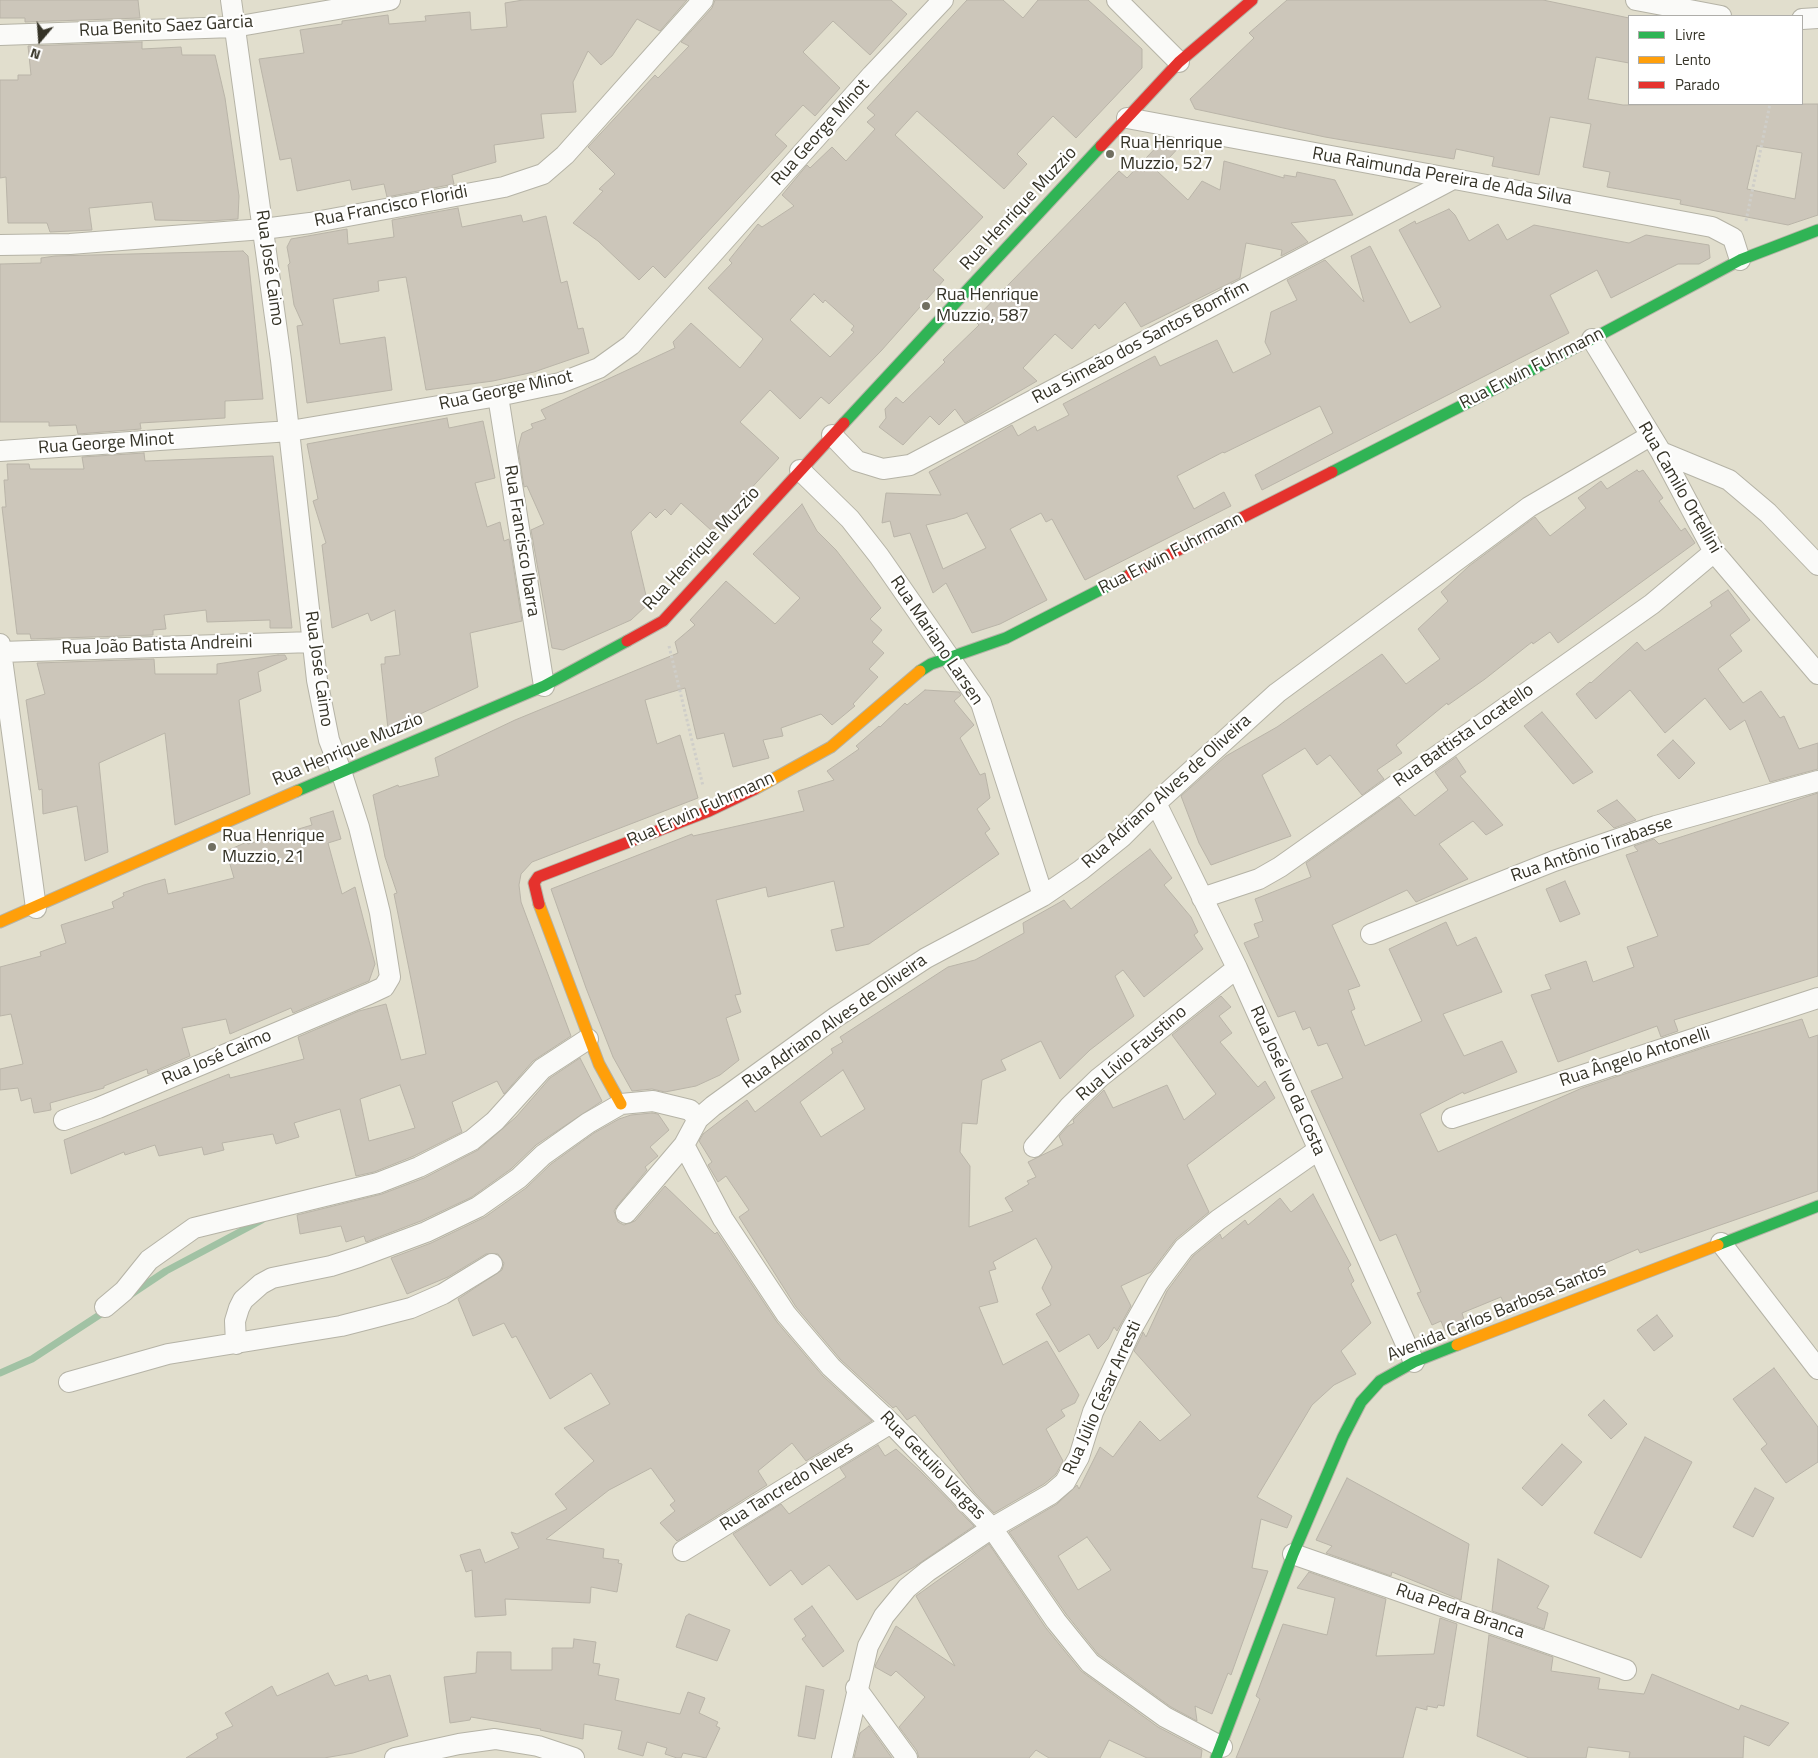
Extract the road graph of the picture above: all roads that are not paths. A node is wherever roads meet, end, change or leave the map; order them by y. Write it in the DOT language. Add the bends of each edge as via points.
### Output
graph roads {
  1 [pos="231,0"];
  2 [pos="390,0"];
  3 [pos="703,0"];
  4 [pos="943,0"];
  5 [pos="1116,0"];
  6 [pos="1252,0"];
  7 [pos="1636,0"];
  8 [pos="1686,4"];
  9 [pos="1718,15"];
  10 [pos="1818,18"];
  11 [pos="1803,19"];
  12 [pos="234,27"];
  13 [pos="0,35"];
  14 [pos="1179,62"];
  15 [pos="1127,118"];
  16 [pos="1453,179"];
  17 [pos="263,229"];
  18 [pos="1818,230"];
  19 [pos="0,245"];
  20 [pos="1740,260"];
  21 [pos="1592,339"];
  22 [pos="498,396"];
  23 [pos="290,431"];
  24 [pos="832,435"];
  25 [pos="1656,444"];
  26 [pos="0,451"];
  27 [pos="800,470"];
  28 [pos="1714,552"];
  29 [pos="1818,565"];
  30 [pos="313,642"];
  31 [pos="0,648"];
  32 [pos="948,659"];
  33 [pos="1818,674"];
  34 [pos="544,686"];
  35 [pos="341,770"];
  36 [pos="1818,781"];
  37 [pos="1156,803"];
  38 [pos="1043,896"];
  39 [pos="1202,898"];
  40 [pos="36,908"];
  41 [pos="0,922"];
  42 [pos="1371,934"];
  43 [pos="1237,968"];
  44 [pos="1818,998"];
  45 [pos="588,1040"];
  46 [pos="620,1104"];
  47 [pos="1452,1118"];
  48 [pos="698,1119"];
  49 [pos="64,1120"];
  50 [pos="684,1146"];
  51 [pos="1034,1147"];
  52 [pos="1318,1150"];
  53 [pos="1818,1206"];
  54 [pos="626,1213"];
  55 [pos="1721,1243"];
  56 [pos="492,1264"];
  57 [pos="105,1307"];
  58 [pos="236,1344"];
  59 [pos="1414,1362"];
  60 [pos="1818,1369"];
  61 [pos="69,1382"];
  62 [pos="891,1423"];
  63 [pos="992,1528"];
  64 [pos="683,1551"];
  65 [pos="1293,1554"];
  66 [pos="1626,1670"];
  67 [pos="856,1688"];
  68 [pos="1219,1752"];
  69 [pos="394,1758"];
  70 [pos="574,1758"];
  71 [pos="842,1758"];
  72 [pos="906,1758"];
  1 -- 12 [label="street, Rua José Caimo"];
  2 -- 12 [label="street, Rua Benito Saez Garcia"];
  3 -- 17 [label="street, Rua Francisco Floridi" via="565,155 543,174 504,187"];
  4 -- 22 [label="street, Rua George Minot" via="631,345 599,368 560,383"];
  5 -- 14 [label="street"];
  6 -- 14 [label="street, Rua Henrique Muzzio"];
  7 -- 8 [label="street"];
  8 -- 9 [label="street"];
  10 -- 11 [label="street"];
  12 -- 13 [label="street, Rua Benito Saez Garcia"];
  12 -- 17 [label="street, Rua José Caimo"];
  14 -- 15 [label="street, Rua Henrique Muzzio"];
  15 -- 16 [label="street, Rua Raimunda Pereira de Ada Silva"];
  15 -- 24 [label="street, Rua Henrique Muzzio"];
  16 -- 20 [label="street, Rua Raimunda Pereira de Ada Silva" via="1712,227 1733,238"];
  16 -- 24 [label="street, Rua Simeão dos Santos Bomfim" via="910,466 883,469 857,461"];
  17 -- 19 [label="street, Rua Francisco Floridi" via="70,244"];
  17 -- 23 [label="street, Rua José Caimo"];
  18 -- 20 [label="street, Rua Erwin Fuhrmann"];
  20 -- 21 [label="street, Rua Erwin Fuhrmann"];
  21 -- 25 [label="street, Rua Camilo Ortellini"];
  21 -- 32 [label="street, Rua Erwin Fuhrmann" via="1006,638"];
  22 -- 23 [label="street, Rua George Minot"];
  22 -- 34 [label="street, Rua Francisco Ibarra"];
  23 -- 26 [label="street, Rua George Minot"];
  23 -- 30 [label="street, Rua José Caimo"];
  24 -- 27 [label="street, Rua Henrique Muzzio"];
  25 -- 28 [label="street, Rua Camilo Ortellini"];
  25 -- 29 [label="street" via="1730,480 1768,513"];
  25 -- 37 [label="street, Rua Adriano Alves de Oliveira" via="1528,507 1277,693"];
  27 -- 32 [label="street, Rua Mariano Larsen" via="850,518"];
  27 -- 34 [label="street, Rua Henrique Muzzio" via="664,621"];
  28 -- 33 [label="street, Rua Camilo Ortellini"];
  28 -- 39 [label="street, Rua Battista Locatello" via="1652,604 1280,867 1259,879"];
  30 -- 31 [label="street, Rua João Batista Andreini"];
  30 -- 35 [label="street, Rua José Caimo" via="329,740"];
  31 -- 40 [label="street"];
  32 -- 38 [label="street, Rua Mariano Larsen" via="981,703"];
  32 -- 45 [label="street, Rua Erwin Fuhrmann" via="915,674 831,747 764,785 709,811 538,877 534,883 536,897"];
  34 -- 35 [label="street, Rua Henrique Muzzio"];
  35 -- 40 [label="street, Rua Henrique Muzzio"];
  35 -- 49 [label="street, Rua José Caimo" via="380,913 390,969 388,983 369,994"];
  36 -- 42 [label="street, Rua Antônio Tirabasse" via="1656,826 1554,861"];
  37 -- 38 [label="street, Rua Adriano Alves de Oliveira" via="1122,837"];
  37 -- 39 [label="street, Rua José Ivo da Costa"];
  38 -- 48 [label="street, Rua Adriano Alves de Oliveira" via="926,958 836,1017"];
  39 -- 43 [label="street, Rua José Ivo da Costa"];
  40 -- 41 [label="street, Rua Henrique Muzzio"];
  43 -- 51 [label="street, Rua Lívio Faustino" via="1099,1078"];
  43 -- 52 [label="street, Rua José Ivo da Costa"];
  44 -- 47 [label="street, Rua Ângelo Antonelli"];
  45 -- 46 [label="street"];
  45 -- 57 [label="street" via="542,1069 472,1140 419,1167 378,1183 194,1228 149,1260 124,1291"];
  46 -- 48 [label="street" via="653,1101 690,1110"];
  46 -- 58 [label="street" via="543,1155 519,1178 478,1208 359,1257 272,1278 261,1284 239,1308"];
  48 -- 50 [label="street, Rua Adriano Alves de Oliveira"];
  50 -- 54 [label="street, Rua Adriano Alves de Oliveira"];
  50 -- 62 [label="street, Rua Getulio Vargas" via="722,1219 786,1314 831,1367"];
  52 -- 59 [label="street, Rua José Ivo da Costa"];
  52 -- 63 [label="street, Rua Júlio César Arresti" via="1218,1220 1184,1248 1157,1284 1131,1330 1093,1412 1072,1473 1051,1494"];
  53 -- 55 [label="street, Avenida Carlos Barbosa Santos"];
  55 -- 59 [label="street, Avenida Carlos Barbosa Santos"];
  55 -- 60 [label="street"];
  56 -- 58 [label="street" via="411,1308 341,1326"];
  58 -- 61 [label="street" via="168,1354"];
  59 -- 65 [label="street, Avenida Carlos Barbosa Santos" via="1380,1380 1361,1402 1342,1437"];
  62 -- 63 [label="street, Rua Getulio Vargas"];
  62 -- 64 [label="street, Rua Tancredo Neves"];
  63 -- 67 [label="street, Rua Júlio César Arresti" via="907,1588 884,1616 868,1646"];
  63 -- 68 [label="street, Rua Getulio Vargas" via="1056,1621 1090,1663"];
  65 -- 66 [label="street, Rua Pedra Branca"];
  65 -- 68 [label="street, Avenida Carlos Barbosa Santos"];
  67 -- 71 [label="street, Rua Júlio César Arresti"];
  67 -- 72 [label="street"];
  69 -- 70 [label="street" via="495,1739 538,1746"];
}
